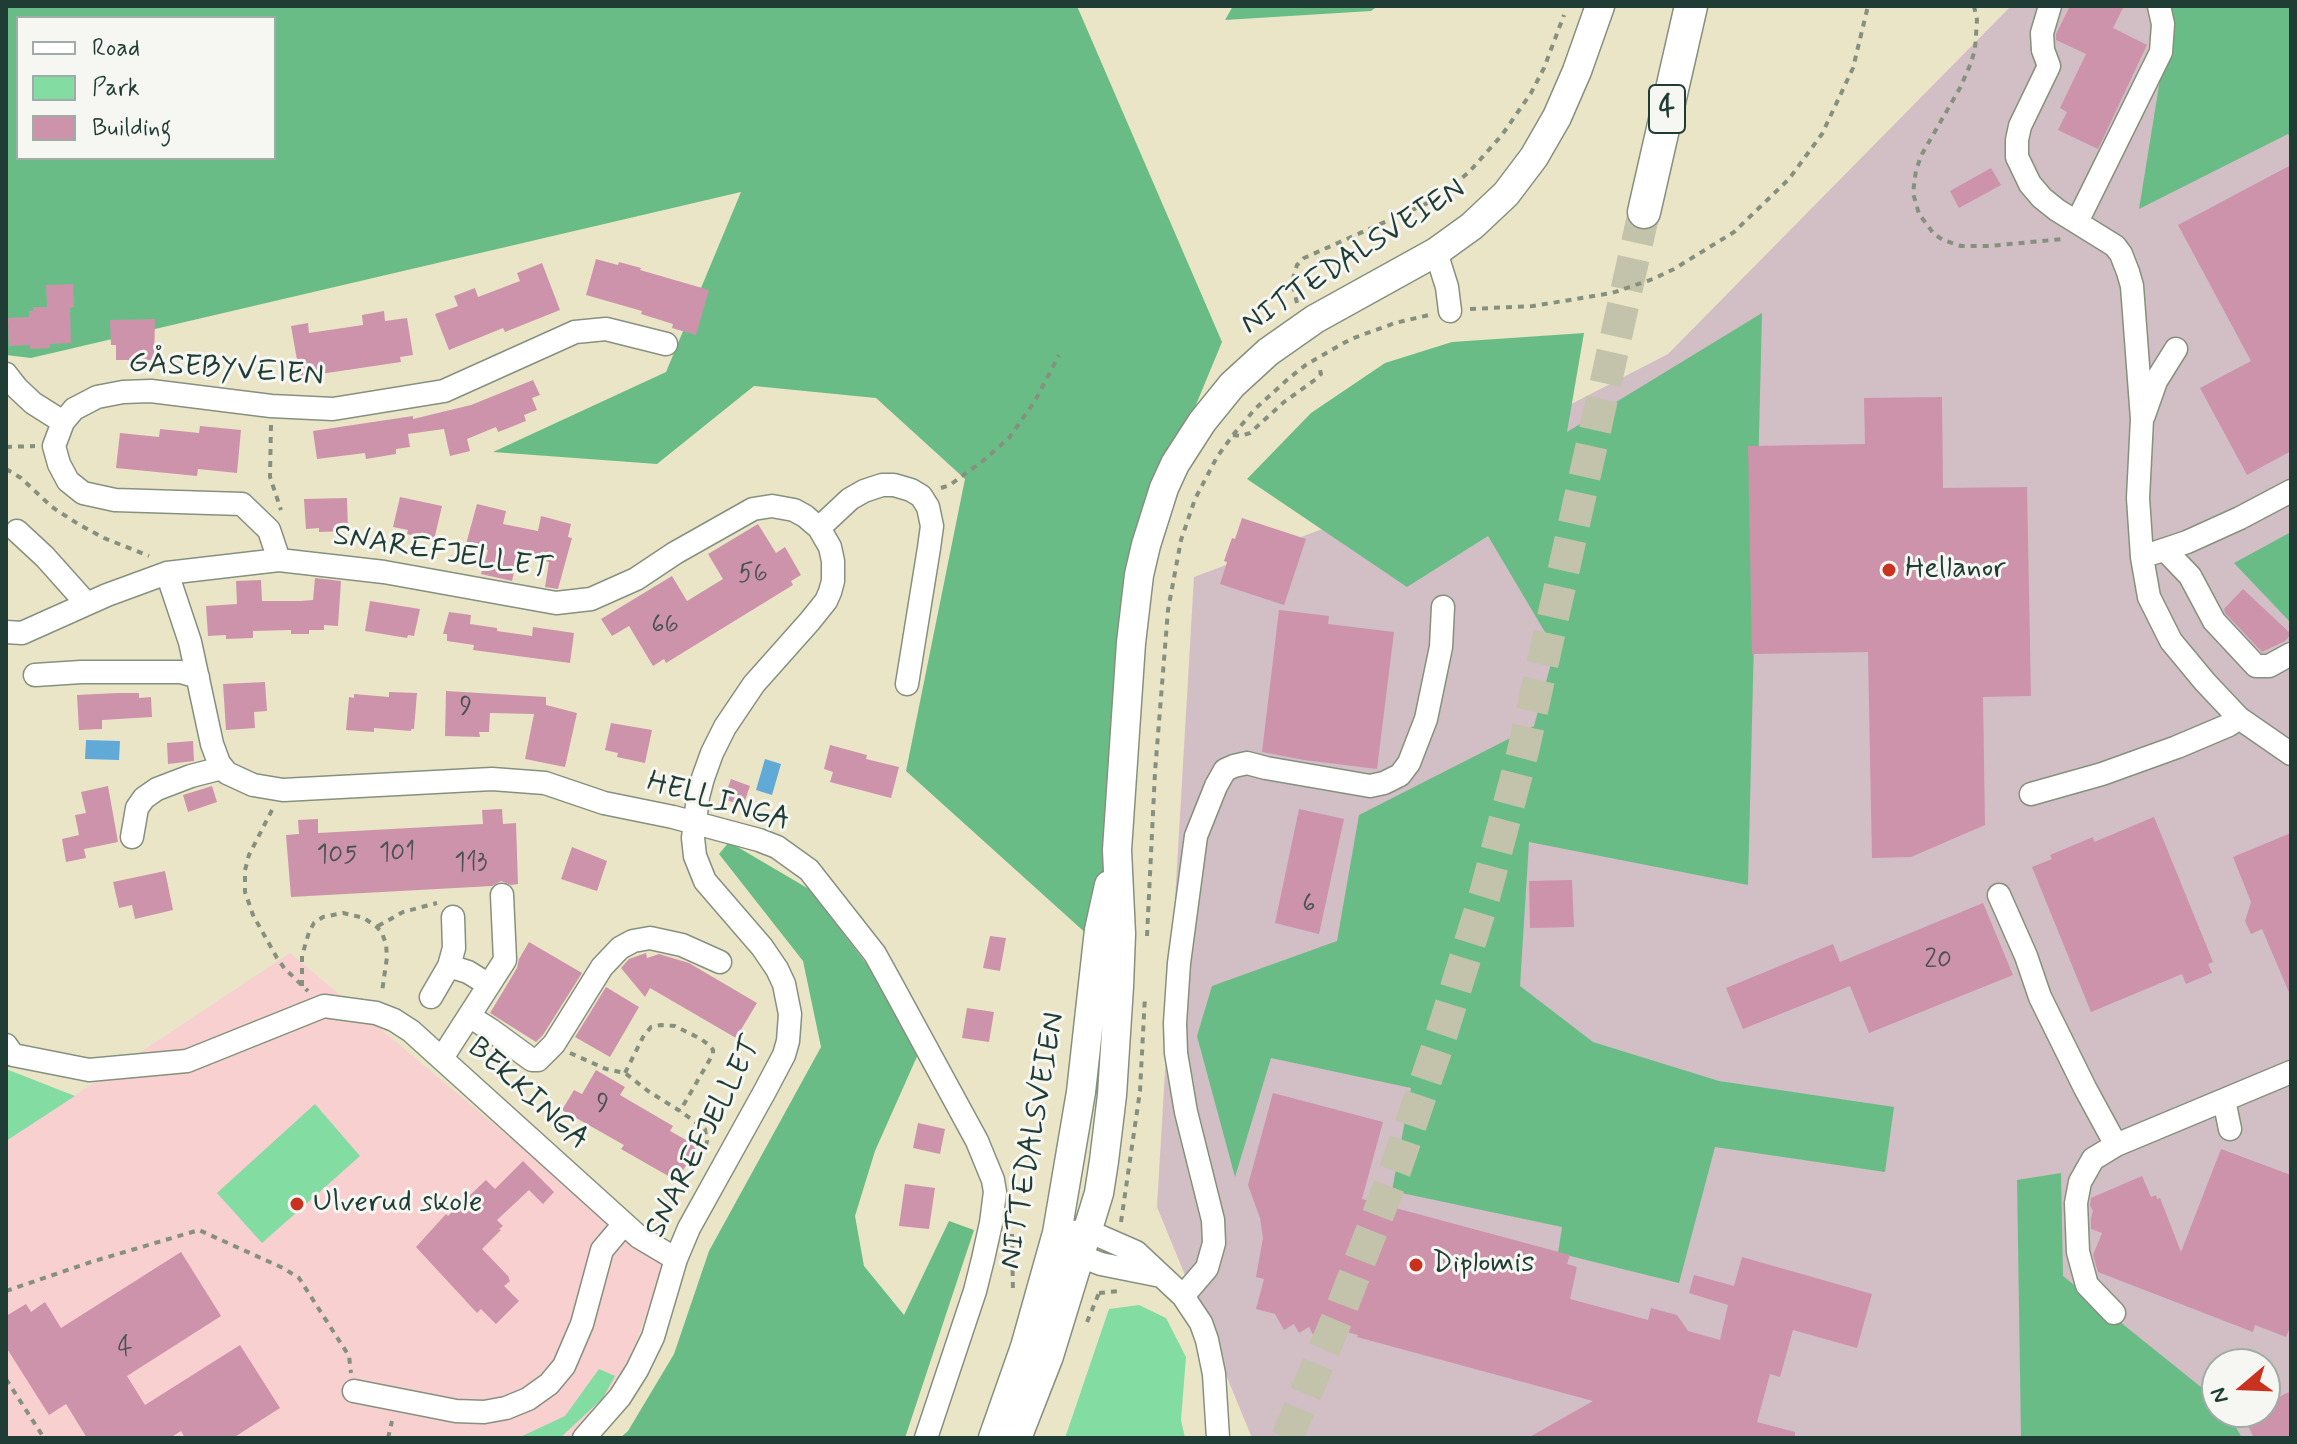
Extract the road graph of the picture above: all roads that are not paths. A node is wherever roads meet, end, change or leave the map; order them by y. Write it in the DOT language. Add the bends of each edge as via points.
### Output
graph roads {
  1 [pos="1600,6"];
  2 [pos="1691,6"];
  3 [pos="2050,6"];
  4 [pos="2159,6"];
  5 [pos="1644,212"];
  6 [pos="2086,227"];
  7 [pos="1436,252"];
  8 [pos="1450,311"];
  9 [pos="666,344"];
  10 [pos="2176,349"];
  11 [pos="6,374"];
  12 [pos="2142,419"];
  13 [pos="63,422"];
  14 [pos="2291,491"];
  15 [pos="819,528"];
  16 [pos="17,531"];
  17 [pos="2165,550"];
  18 [pos="2142,557"];
  19 [pos="279,560"];
  20 [pos="167,573"];
  21 [pos="87,604"];
  22 [pos="1443,607"];
  23 [pos="6,632"];
  24 [pos="2291,654"];
  25 [pos="35,675"];
  26 [pos="198,677"];
  27 [pos="907,684"];
  28 [pos="2239,718"];
  29 [pos="2291,754"];
  30 [pos="222,768"];
  31 [pos="2031,794"];
  32 [pos="694,824"];
  33 [pos="132,837"];
  34 [pos="1117,850"];
  35 [pos="502,895"];
  36 [pos="1999,895"];
  37 [pos="453,917"];
  38 [pos="720,962"];
  39 [pos="449,966"];
  40 [pos="489,985"];
  41 [pos="431,997"];
  42 [pos="469,1016"];
  43 [pos="6,1045"];
  44 [pos="442,1058"];
  45 [pos="2291,1072"];
  46 [pos="2224,1100"];
  47 [pos="2230,1129"];
  48 [pos="2116,1145"];
  49 [pos="624,1224"];
  50 [pos="1057,1233"];
  51 [pos="1084,1243"];
  52 [pos="676,1259"];
  53 [pos="1183,1296"];
  54 [pos="2114,1313"];
  55 [pos="354,1391"];
  56 [pos="584,1438"];
  57 [pos="926,1438"];
  58 [pos="993,1438"];
  59 [pos="1017,1438"];
  60 [pos="1218,1438"];
  1 -- 7 [label="main road, NITTEDALSVEIEN" via="1568,94 1534,157 1489,212"];
  2 -- 5 [label="highway, 4"];
  3 -- 6 [label="street" via="2042,33 2049,66 2020,126 2017,157 2042,198"];
  4 -- 6 [label="street" via="2161,52"];
  6 -- 12 [label="street" via="2115,246 2132,286"];
  7 -- 8 [label="street"];
  7 -- 34 [label="main road, NITTEDALSVEIEN" via="1315,319 1268,352 1216,403 1175,464 1139,575"];
  9 -- 13 [label="street, GÅSEBYVEIEN" via="606,329 575,332 444,391 333,409 123,392 97,397"];
  10 -- 12 [label="street" via="2156,381"];
  11 -- 13 [label="street" via="33,403"];
  12 -- 18 [label="street"];
  13 -- 19 [label="street" via="54,446 59,464 83,493 115,500 242,504 269,530"];
  14 -- 17 [label="street"];
  15 -- 19 [label="street, SNAREFJELLET" via="794,510 762,507 729,521 636,579 591,599 556,603 384,572"];
  15 -- 27 [label="street" via="850,499 873,488 894,485 921,496 932,526"];
  15 -- 32 [label="street, SNAREFJELLET" via="833,561 830,592 725,727 703,778"];
  16 -- 21 [label="street"];
  17 -- 18 [label="street"];
  17 -- 24 [label="street" via="2190,576 2214,621 2256,666 2269,666"];
  18 -- 28 [label="street" via="2149,597 2171,641"];
  19 -- 20 [label="street, SNAREFJELLET"];
  20 -- 21 [label="street, SNAREFJELLET"];
  20 -- 26 [label="street"];
  21 -- 23 [label="street, SNAREFJELLET" via="22,633"];
  22 -- 53 [label="street" via="1441,647 1426,719 1400,775 1370,786 1247,763 1234,766 1225,770 1196,836 1179,963 1176,1053 1214,1243 1207,1268"];
  25 -- 26 [label="street" via="181,672"];
  26 -- 30 [label="street"];
  28 -- 29 [label="street"];
  28 -- 31 [label="street" via="2177,747"];
  30 -- 32 [label="street, HELLINGA" via="253,785 283,790 492,779 545,783"];
  30 -- 33 [label="street" via="144,798"];
  32 -- 52 [label="street, SNAREFJELLET" via="699,868 711,890 771,959 788,998 790,1028 784,1055"];
  32 -- 57 [label="street, HELLINGA" via="777,847 809,870 875,954 986,1161 995,1192 991,1223 975,1291"];
  34 -- 50 [label="main road, NITTEDALSVEIEN" via="1099,930 1076,1129"];
  34 -- 51 [label="main road, NITTEDALSVEIEN" via="1121,934 1112,1095 1099,1193"];
  35 -- 40 [label="street" via="505,960"];
  36 -- 48 [label="street" via="2040,997"];
  37 -- 39 [label="street"];
  38 -- 42 [label="street" via="665,940 633,941 602,967 554,1044 538,1060"];
  39 -- 40 [label="street"];
  39 -- 41 [label="street"];
  40 -- 42 [label="street"];
  42 -- 44 [label="street"];
  43 -- 44 [label="street, BEKKINGA" via="13,1055 89,1070 187,1061 324,1006 376,1013 403,1025"];
  44 -- 49 [label="street, BEKKINGA"];
  45 -- 46 [label="street"];
  46 -- 47 [label="street"];
  46 -- 48 [label="street"];
  48 -- 54 [label="street" via="2084,1171 2076,1203 2078,1252 2087,1285"];
  49 -- 52 [label="street, BEKKINGA"];
  49 -- 55 [label="street" via="602,1250 582,1324 564,1366 528,1399 484,1412 456,1411"];
  50 -- 51 [label="street"];
  50 -- 58 [label="main road, NITTEDALSVEIEN"];
  51 -- 53 [label="street" via="1110,1267 1161,1276"];
  51 -- 59 [label="main road, NITTEDALSVEIEN"];
  52 -- 56 [label="street, SNAREFJELLET" via="653,1337 637,1370"];
  53 -- 60 [label="street" via="1201,1323 1211,1355"];
}
